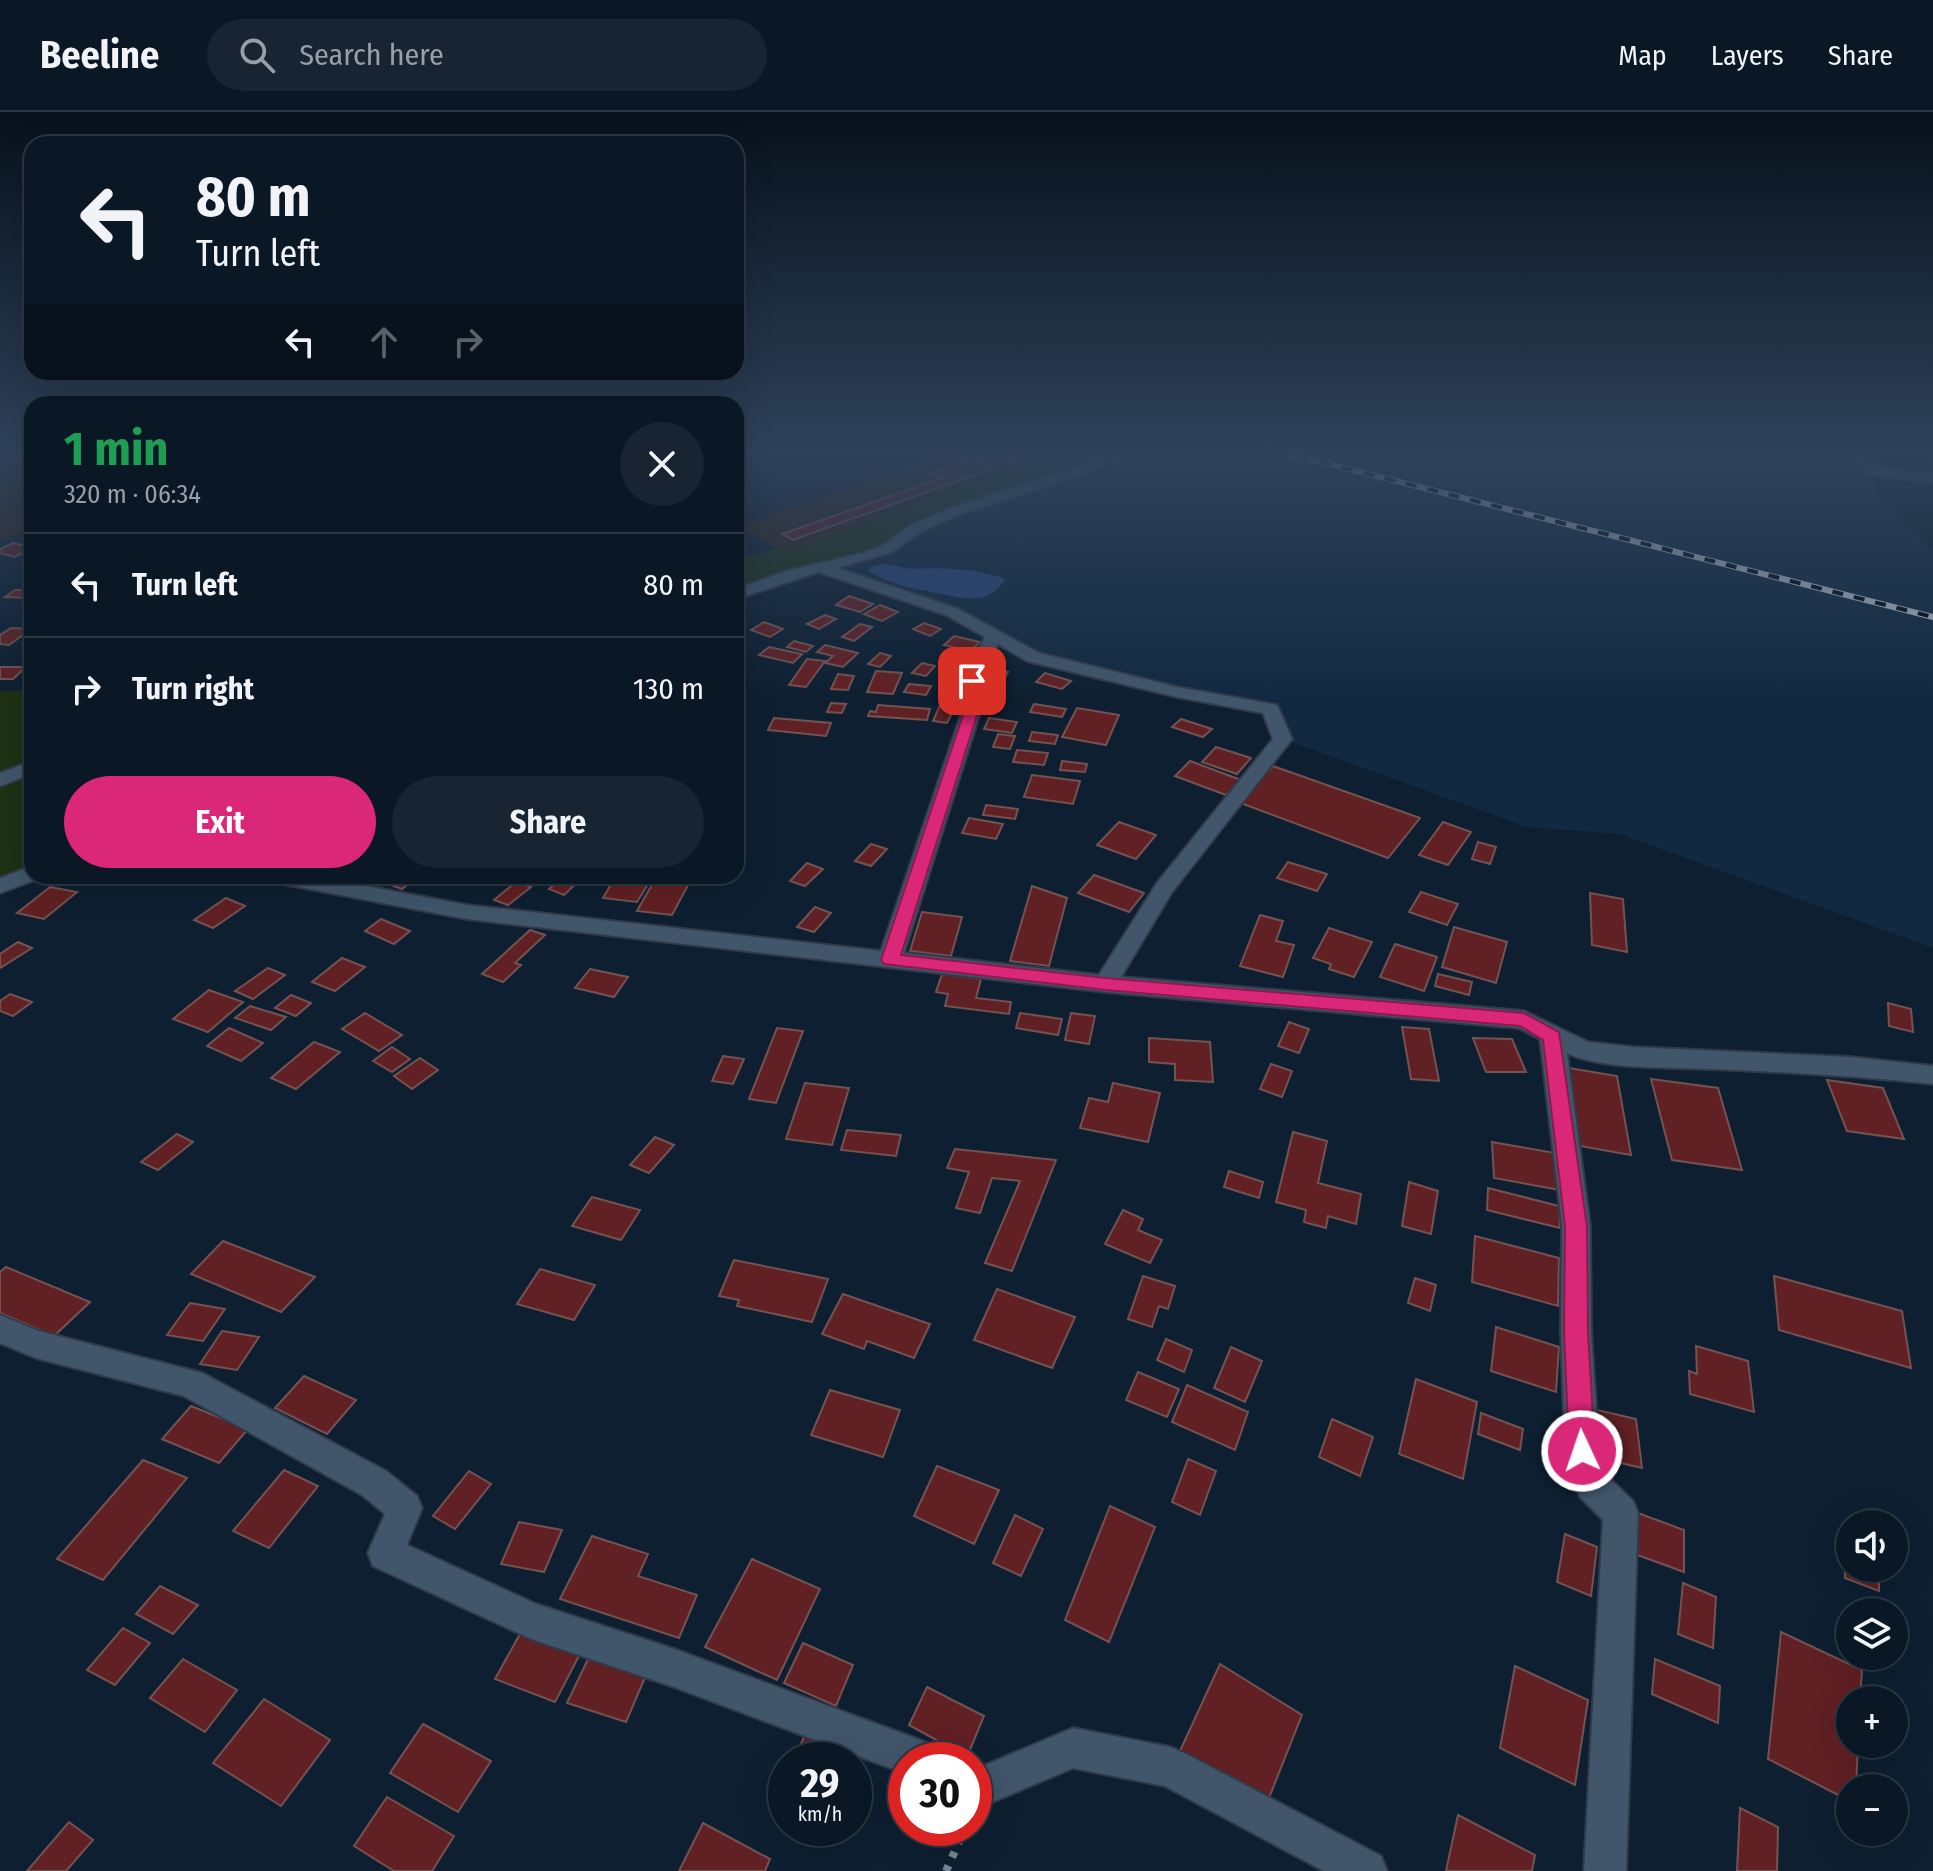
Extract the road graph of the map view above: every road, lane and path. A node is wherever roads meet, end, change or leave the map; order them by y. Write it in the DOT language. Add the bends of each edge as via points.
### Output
graph roads {
  1 [pos="909,533"];
  2 [pos="822,568"];
  3 [pos="744,591"];
  4 [pos="994,635"];
  5 [pos="24,770"];
  6 [pos="0,780"];
  7 [pos="24,876"];
  8 [pos="320,884"];
  9 [pos="0,886"];
  10 [pos="890,960"];
  11 [pos="1106,984"];
  12 [pos="1552,1037"];
  13 [pos="1933,1075"];
  14 [pos="0,1329"];
  15 [pos="888,1748"];
  16 [pos="992,1782"];
  17 [pos="957,1846"];
  18 [pos="946,1871"];
  19 [pos="1366,1871"];
  20 [pos="1605,1871"];
  1 -- 2 [label="street" via="887,549"];
  2 -- 3 [label="street"];
  2 -- 4 [label="street" via="952,612"];
  4 -- 10 [label="street" via="972,681 973,706"];
  4 -- 11 [label="street" via="1033,657 1271,709 1283,739 1173,876 1126,943"];
  5 -- 6 [label="street"];
  7 -- 9 [label="street"];
  8 -- 10 [label="street" via="467,912"];
  10 -- 11 [label="street"];
  11 -- 12 [label="street" via="1524,1020"];
  12 -- 13 [label="street" via="1583,1050 1632,1056"];
  12 -- 20 [label="street" via="1576,1226 1582,1451 1592,1485 1621,1513"];
  14 -- 15 [label="street" via="36,1344 191,1383 374,1483 405,1508 386,1553 531,1621"];
  16 -- 19 [label="street" via="1073,1748 1170,1767"];
  17 -- 18 [label="path"];
}
